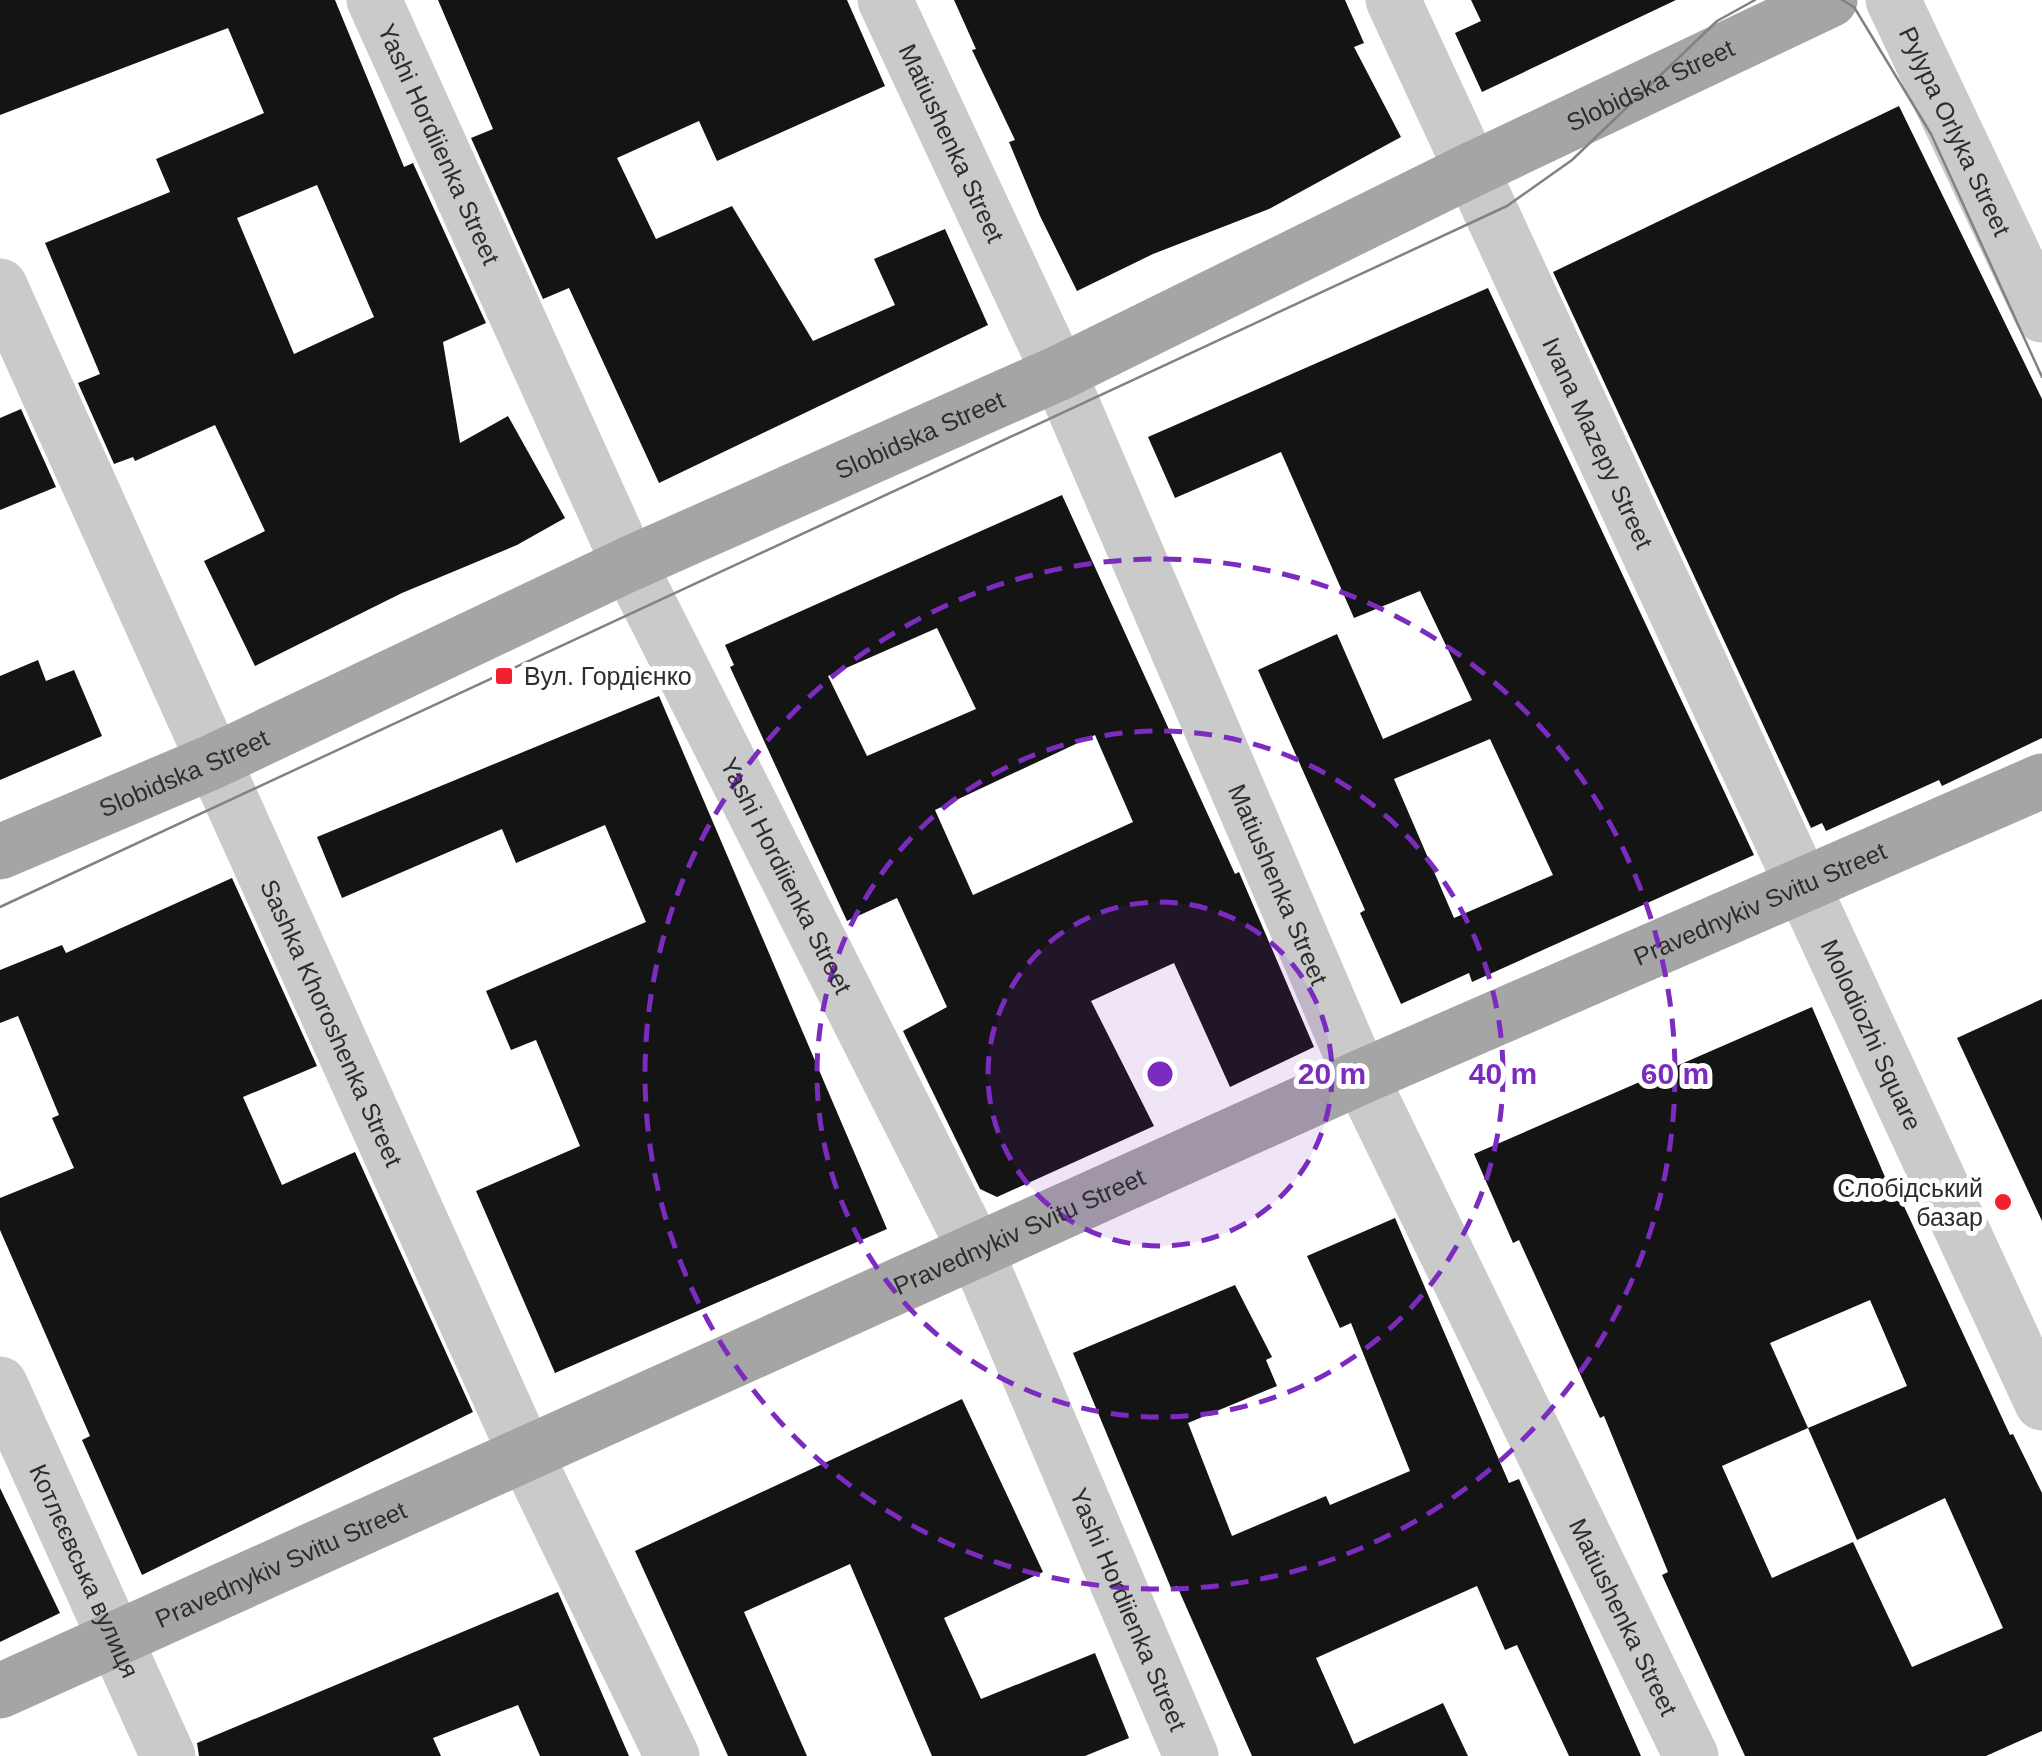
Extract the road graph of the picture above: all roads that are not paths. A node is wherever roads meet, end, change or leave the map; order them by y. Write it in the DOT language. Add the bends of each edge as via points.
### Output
graph roads {
  1 [pos="374,0"];
  2 [pos="885,0"];
  3 [pos="1392,0"];
  4 [pos="1830,0"];
  5 [pos="1894,0"];
  6 [pos="1471,170"];
  7 [pos="0,286"];
  8 [pos="2042,315"];
  9 [pos="1059,373"];
  10 [pos="629,564"];
  11 [pos="212,762"];
  12 [pos="2042,780"];
  13 [pos="0,852"];
  14 [pos="1800,883"];
  15 [pos="1361,1077"];
  16 [pos="976,1251"];
  17 [pos="0,1384"];
  18 [pos="2042,1403"];
  19 [pos="527,1457"];
  20 [pos="113,1639"];
  21 [pos="0,1691"];
  22 [pos="168,1756"];
  23 [pos="672,1756"];
  24 [pos="1191,1756"];
  25 [pos="1692,1756"];
  1 -- 10 [label="street, Yashi Hordiienka Street"];
  2 -- 9 [label="street, Matiushenka Street"];
  3 -- 6 [label="street, Ivana Mazepy Street"];
  4 -- 6 [label="main road, Slobidska Street"];
  5 -- 8 [label="street, Pylypa Orlyka Street"];
  6 -- 9 [label="main road, Slobidska Street"];
  6 -- 14 [label="street, Ivana Mazepy Street"];
  7 -- 11 [label="street, Sashka Khoroshenka Street"];
  9 -- 10 [label="main road, Slobidska Street"];
  9 -- 15 [label="street, Matiushenka Street"];
  10 -- 11 [label="main road, Slobidska Street"];
  10 -- 16 [label="street, Yashi Hordiienka Street"];
  11 -- 13 [label="main road, Slobidska Street"];
  11 -- 19 [label="street, Sashka Khoroshenka Street"];
  12 -- 14 [label="main road, Pravednykiv Svitu Street"];
  14 -- 15 [label="main road, Pravednykiv Svitu Street"];
  14 -- 18 [label="street, Molodiozhi Square"];
  15 -- 16 [label="main road, Pravednykiv Svitu Street"];
  15 -- 25 [label="street, Matiushenka Street"];
  16 -- 19 [label="main road, Pravednykiv Svitu Street"];
  16 -- 24 [label="street, Yashi Hordiienka Street"];
  17 -- 20 [label="street, Котлєєвська вулиця"];
  19 -- 20 [label="main road, Pravednykiv Svitu Street"];
  19 -- 23 [label="street, Sashka Khoroshenka Street"];
  20 -- 21 [label="main road, Pravednykiv Svitu Street"];
  20 -- 22 [label="street, Котлєєвська вулиця"];
}
